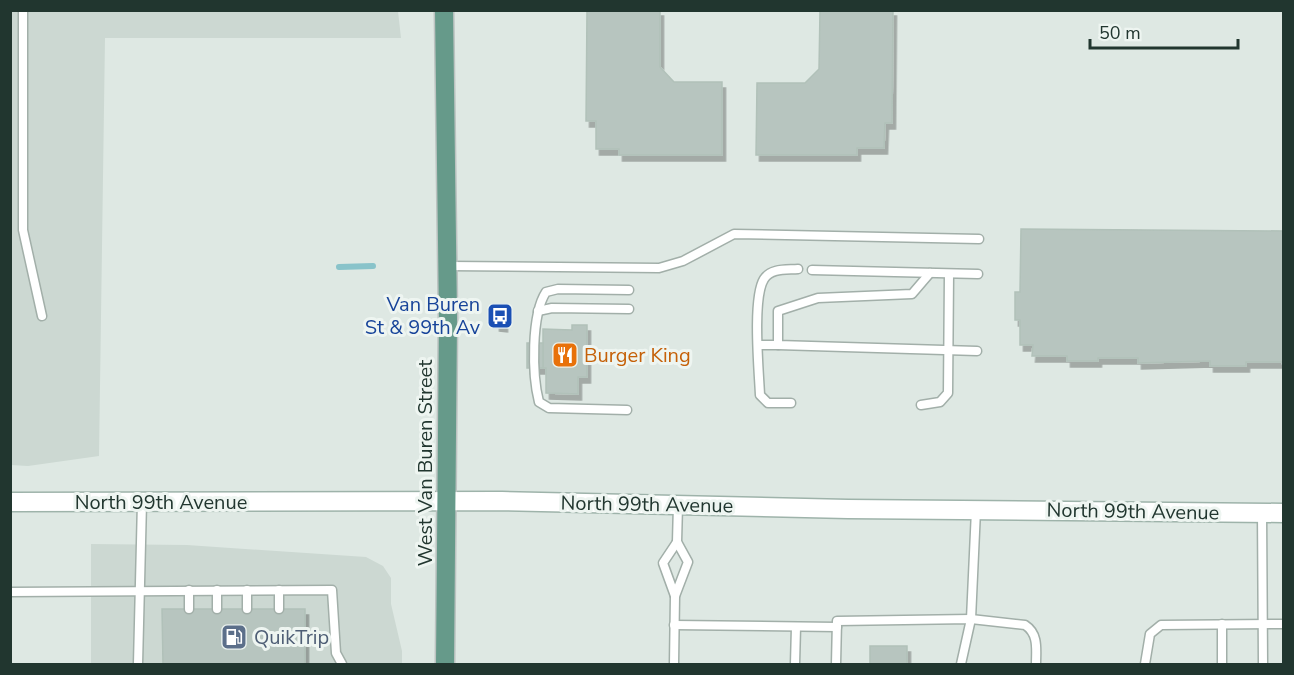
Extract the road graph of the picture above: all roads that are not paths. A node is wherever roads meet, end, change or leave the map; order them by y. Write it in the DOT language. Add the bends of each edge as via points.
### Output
graph roads {
  1 [pos="23,10"];
  2 [pos="444,10"];
  3 [pos="979,239"];
  4 [pos="448,266"];
  5 [pos="798,269"];
  6 [pos="812,270"];
  7 [pos="930,273"];
  8 [pos="949,274"];
  9 [pos="978,274"];
  10 [pos="629,290"];
  11 [pos="629,309"];
  12 [pos="538,311"];
  13 [pos="42,316"];
  14 [pos="758,345"];
  15 [pos="778,345"];
  16 [pos="948,350"];
  17 [pos="977,351"];
  18 [pos="791,403"];
  19 [pos="921,405"];
  20 [pos="627,410"];
  21 [pos="448,500"];
  22 [pos="10,502"];
  23 [pos="142,502"];
  24 [pos="678,504"];
  25 [pos="976,509"];
  26 [pos="1262,512"];
  27 [pos="1284,513"];
  28 [pos="677,542"];
  29 [pos="139,590"];
  30 [pos="189,590"];
  31 [pos="217,590"];
  32 [pos="247,590"];
  33 [pos="279,590"];
  34 [pos="10,592"];
  35 [pos="675,596"];
  36 [pos="189,609"];
  37 [pos="217,609"];
  38 [pos="247,609"];
  39 [pos="279,609"];
  40 [pos="971,619"];
  41 [pos="1222,624"];
  42 [pos="1262,624"];
  43 [pos="1284,624"];
  44 [pos="674,625"];
  45 [pos="796,627"];
  46 [pos="837,627"];
  47 [pos="138,664"];
  48 [pos="342,664"];
  49 [pos="445,664"];
  50 [pos="674,664"];
  51 [pos="795,664"];
  52 [pos="836,664"];
  53 [pos="961,664"];
  54 [pos="1036,664"];
  55 [pos="1145,664"];
  56 [pos="1222,664"];
  57 [pos="1263,664"];
  1 -- 13 [label="lane" via="23,230"];
  2 -- 4 [label="main road, West Van Buren Street"];
  3 -- 4 [label="lane" via="734,234 683,261 659,268"];
  4 -- 21 [label="main road, West Van Buren Street"];
  5 -- 14 [label="lane" via="773,271 763,280 757,318"];
  6 -- 7 [label="lane"];
  7 -- 8 [label="lane"];
  7 -- 15 [label="lane" via="912,294 818,298 778,311"];
  8 -- 9 [label="lane"];
  8 -- 16 [label="lane"];
  10 -- 12 [label="lane" via="558,289 546,292"];
  11 -- 12 [label="lane"];
  12 -- 20 [label="lane" via="535,385 539,402 560,410"];
  14 -- 15 [label="lane"];
  14 -- 18 [label="lane" via="759,395 768,403"];
  15 -- 16 [label="lane"];
  16 -- 17 [label="lane"];
  16 -- 19 [label="lane" via="948,393 940,402"];
  21 -- 23 [label="main road, North 99th Avenue"];
  21 -- 24 [label="main road, North 99th Avenue"];
  21 -- 49 [label="main road, West Van Buren Street"];
  22 -- 23 [label="main road, North 99th Avenue"];
  23 -- 29 [label="lane"];
  24 -- 25 [label="main road, North 99th Avenue"];
  24 -- 28 [label="lane"];
  25 -- 26 [label="main road, North 99th Avenue"];
  25 -- 40 [label="lane"];
  26 -- 27 [label="main road, North 99th Avenue"];
  26 -- 42 [label="lane"];
  28 -- 35 [label="lane" via="688,562"];
  28 -- 35 [label="lane" via="663,563"];
  29 -- 30 [label="lane"];
  29 -- 34 [label="lane"];
  29 -- 47 [label="lane"];
  30 -- 31 [label="lane"];
  30 -- 36 [label="lane"];
  31 -- 32 [label="lane"];
  31 -- 37 [label="lane"];
  32 -- 33 [label="lane"];
  32 -- 38 [label="lane"];
  33 -- 39 [label="lane"];
  33 -- 48 [label="lane" via="332,590 336,653"];
  35 -- 44 [label="lane"];
  40 -- 46 [label="lane" via="837,621"];
  40 -- 53 [label="lane"];
  40 -- 54 [label="lane" via="1032,629"];
  41 -- 42 [label="lane"];
  41 -- 55 [label="lane" via="1154,628 1146,646"];
  41 -- 56 [label="lane"];
  42 -- 43 [label="lane"];
  42 -- 57 [label="lane"];
  44 -- 45 [label="lane"];
  44 -- 50 [label="lane"];
  45 -- 46 [label="lane"];
  45 -- 51 [label="lane"];
  46 -- 52 [label="lane"];
}
